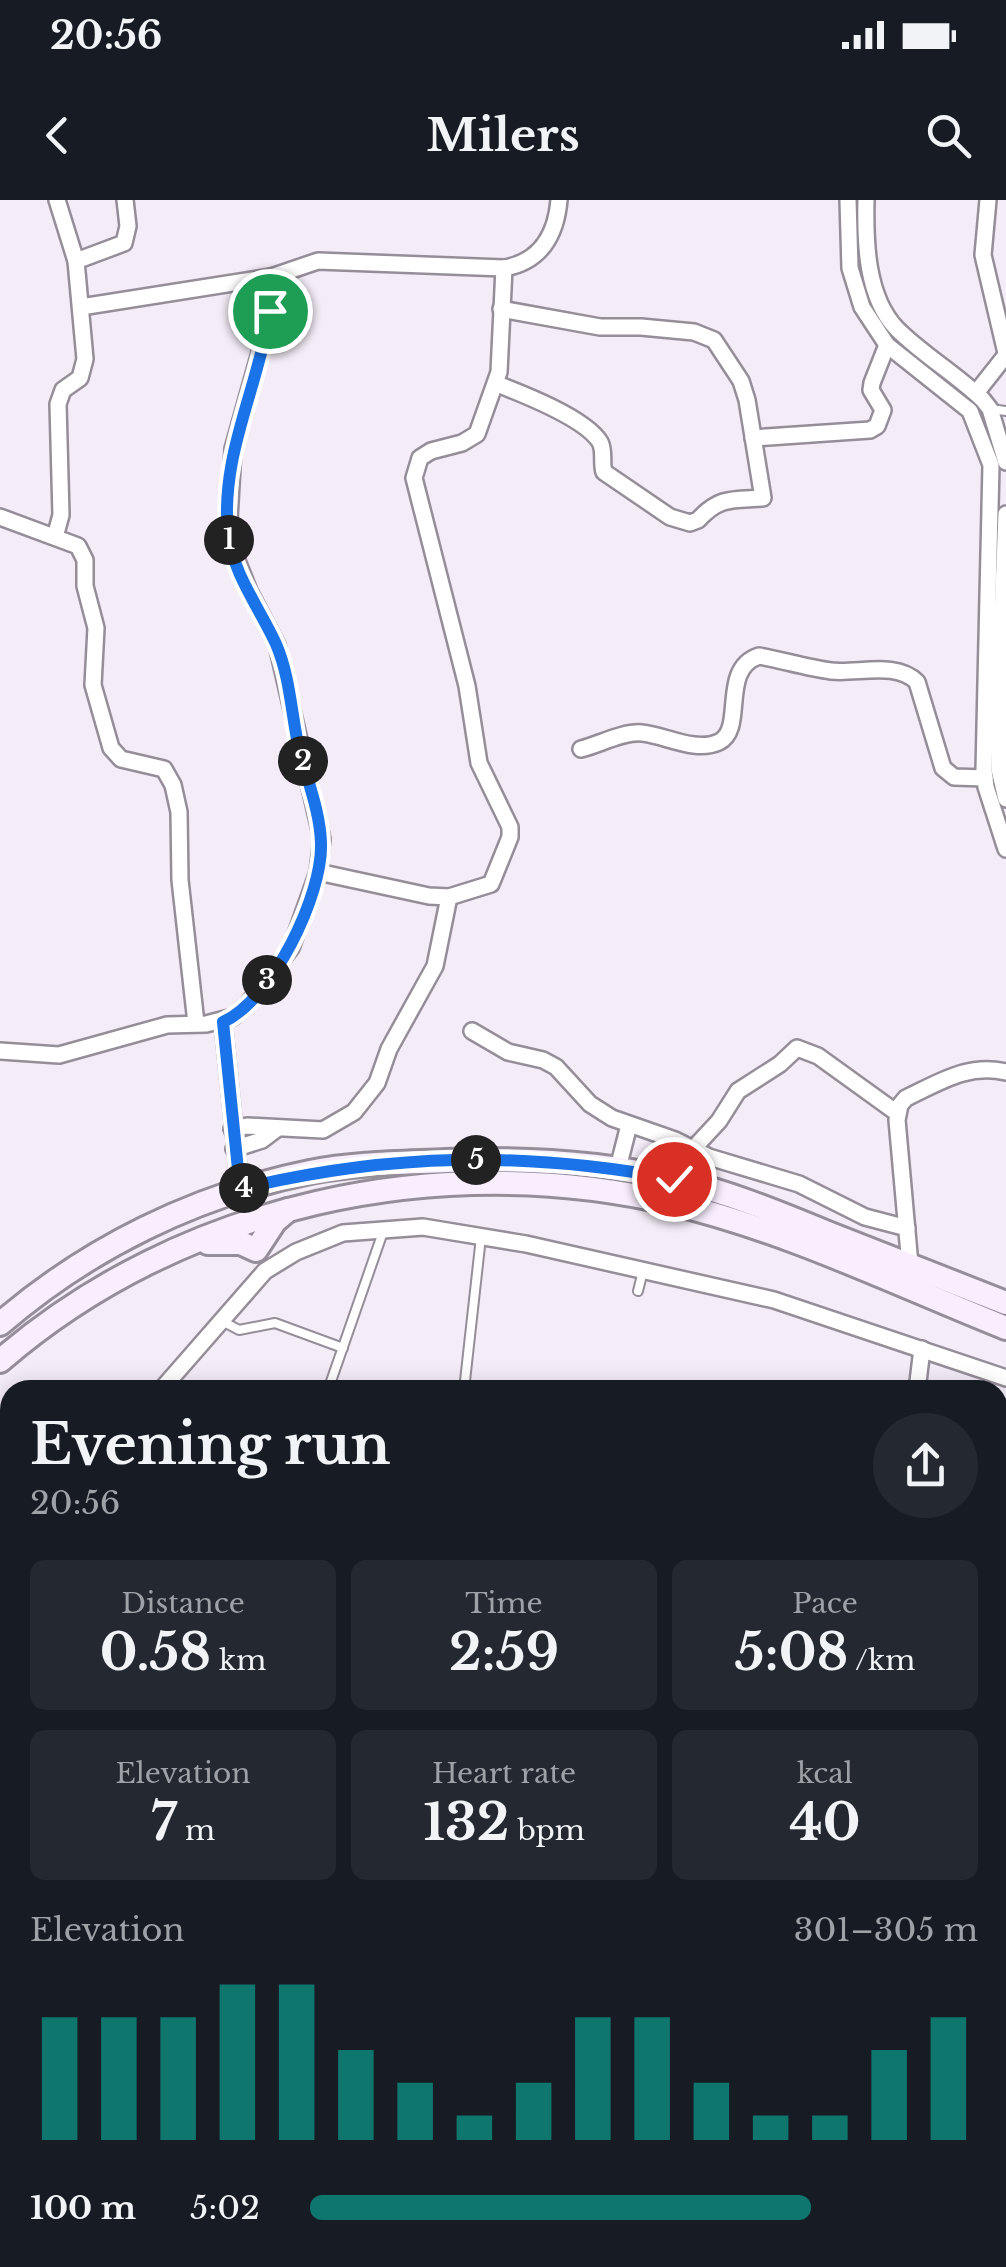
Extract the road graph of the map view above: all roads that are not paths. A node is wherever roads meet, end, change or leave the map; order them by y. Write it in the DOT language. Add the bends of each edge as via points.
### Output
graph roads {
  1 [pos="57,200"];
  2 [pos="124,200"];
  3 [pos="559,200"];
  4 [pos="848,200"];
  5 [pos="866,200"];
  6 [pos="988,200"];
  7 [pos="76,260"];
  8 [pos="504,268"];
  9 [pos="271,277"];
  10 [pos="81,307"];
  11 [pos="502,309"];
  12 [pos="887,345"];
  13 [pos="1006,354"];
  14 [pos="497,384"];
  15 [pos="976,393"];
  16 [pos="998,410"];
  17 [pos="753,438"];
  18 [pos="1006,462"];
  19 [pos="1006,514"];
  20 [pos="0,517"];
  21 [pos="55,537"];
  22 [pos="581,750"];
  23 [pos="984,778"];
  24 [pos="1006,799"];
  25 [pos="1006,849"];
  26 [pos="318,872"];
  27 [pos="449,897"];
  28 [pos="223,1022"];
  29 [pos="196,1024"];
  30 [pos="472,1032"];
  31 [pos="0,1051"];
  32 [pos="1006,1072"];
  33 [pos="897,1113"];
  34 [pos="628,1124"];
  35 [pos="278,1128"];
  36 [pos="232,1129"];
  37 [pos="234,1149"];
  38 [pos="693,1149"];
  39 [pos="618,1168"];
  40 [pos="240,1189"];
  41 [pos="288,1210"];
  42 [pos="170,1218"];
  43 [pos="244,1222"];
  44 [pos="385,1228"];
  45 [pos="907,1228"];
  46 [pos="481,1237"];
  47 [pos="193,1244"];
  48 [pos="261,1261"];
  49 [pos="910,1266"];
  50 [pos="643,1269"];
  51 [pos="638,1291"];
  52 [pos="1006,1304"];
  53 [pos="220,1320"];
  54 [pos="0,1324"];
  55 [pos="1006,1328"];
  56 [pos="343,1348"];
  57 [pos="922,1349"];
  58 [pos="0,1361"];
  59 [pos="1006,1378"];
  60 [pos="169,1380"];
  61 [pos="332,1380"];
  62 [pos="465,1380"];
  63 [pos="918,1380"];
  1 -- 7 [label="street"];
  2 -- 7 [label="street" via="124,244"];
  3 -- 8 [label="street" via="541,250 522,265"];
  4 -- 12 [label="street" via="850,268 862,308"];
  5 -- 15 [label="street" via="870,261 889,319"];
  6 -- 13 [label="street" via="982,255"];
  7 -- 10 [label="street"];
  8 -- 9 [label="street" via="318,261"];
  8 -- 11 [label="street"];
  9 -- 10 [label="street"];
  9 -- 26 [label="street" via="268,324 233,448 228,538 277,646 293,704 322,839"];
  10 -- 21 [label="street" via="84,369 58,404 61,516"];
  11 -- 14 [label="street"];
  11 -- 17 [label="street" via="600,327 705,334 741,382"];
  12 -- 17 [label="street" via="872,384 883,410 877,426"];
  12 -- 23 [label="street" via="970,411 991,466"];
  13 -- 15 [label="street"];
  14 -- 17 [label="street" via="545,403 592,433 602,448 604,472 679,522 698,520 715,503 763,498"];
  14 -- 27 [label="street" via="477,434 420,458 414,478 479,763 510,826 491,884"];
  15 -- 16 [label="street"];
  16 -- 18 [label="street"];
  19 -- 24 [label="street" via="1000,696"];
  20 -- 21 [label="street"];
  21 -- 29 [label="street" via="78,546 85,560 96,628 93,685 111,748 121,758 164,769 173,785"];
  22 -- 23 [label="street" via="639,732 675,742 722,741 739,670 759,656 832,671 910,674 943,768 954,778"];
  23 -- 25 [label="street"];
  26 -- 27 [label="street"];
  26 -- 28 [label="street" via="291,948 247,1005"];
  27 -- 35 [label="street" via="435,966 370,1094 323,1130"];
  28 -- 29 [label="street"];
  28 -- 36 [label="street"];
  29 -- 31 [label="street" via="166,1025 60,1054"];
  30 -- 34 [label="street" via="556,1067 590,1104"];
  32 -- 33 [label="street" via="962,1072 906,1098"];
  33 -- 38 [label="street" via="797,1048 738,1091"];
  33 -- 45 [label="street"];
  34 -- 38 [label="street"];
  34 -- 39 [label="street"];
  35 -- 36 [label="street"];
  35 -- 37 [label="street"];
  36 -- 37 [label="street"];
  37 -- 40 [label="street"];
  38 -- 45 [label="street"];
  39 -- 40 [label="main road" via="493,1159 372,1164"];
  39 -- 49 [label="main road" via="713,1191"];
  40 -- 42 [label="main road"];
  41 -- 43 [label="main road"];
  41 -- 48 [label="main road" via="276,1221"];
  41 -- 55 [label="main road" via="412,1186 512,1183 623,1194 768,1232"];
  42 -- 43 [label="main road"];
  42 -- 54 [label="main road" via="74,1268"];
  43 -- 47 [label="main road"];
  43 -- 48 [label="street"];
  44 -- 46 [label="street"];
  44 -- 48 [label="street" via="343,1233"];
  44 -- 56 [label="lane"];
  45 -- 49 [label="street"];
  46 -- 50 [label="street"];
  46 -- 62 [label="lane"];
  47 -- 48 [label="main road" via="241,1243"];
  47 -- 58 [label="main road" via="86,1298"];
  48 -- 53 [label="street"];
  49 -- 52 [label="main road"];
  50 -- 51 [label="lane"];
  50 -- 57 [label="street" via="774,1300"];
  53 -- 56 [label="lane" via="239,1330 276,1323"];
  53 -- 60 [label="street"];
  56 -- 61 [label="lane"];
  57 -- 59 [label="street"];
  57 -- 63 [label="street"];
}
